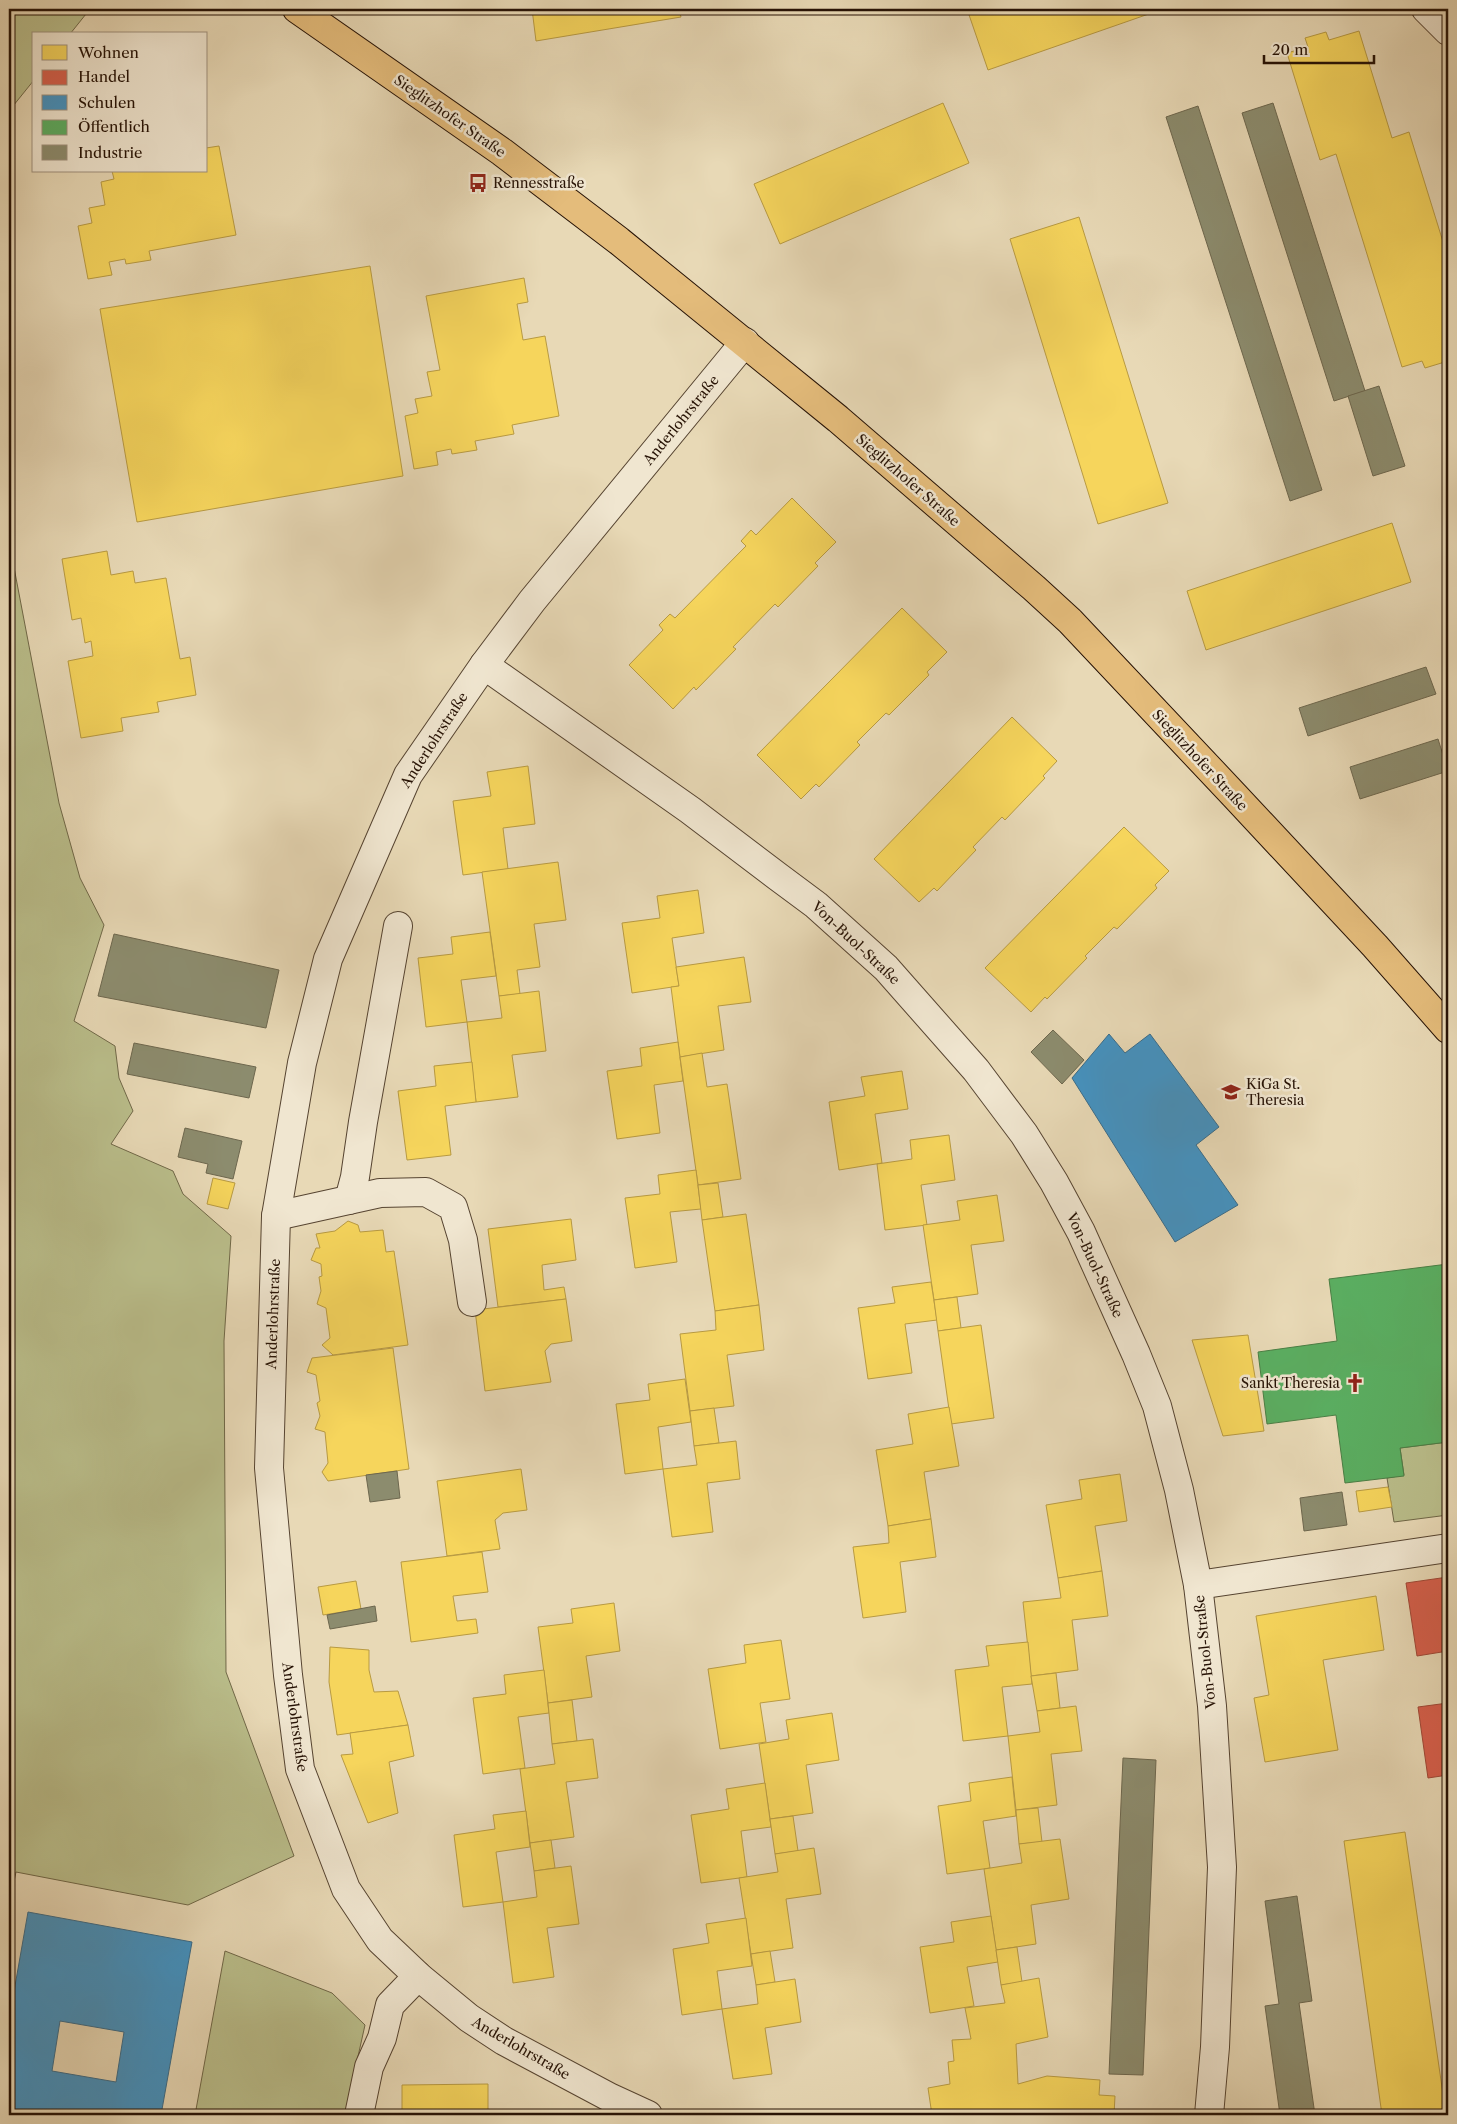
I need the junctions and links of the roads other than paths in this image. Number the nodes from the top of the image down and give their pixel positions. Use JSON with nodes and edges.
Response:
{"nodes":[{"id":1,"x":297,"y":9,"type":"edge"},
{"id":2,"x":1426,"y":9,"type":"edge"},
{"id":3,"x":1448,"y":31,"type":"edge"},
{"id":4,"x":745,"y":342,"type":"junction"},
{"id":5,"x":484,"y":665,"type":"junction"},
{"id":6,"x":398,"y":926,"type":"dead end"},
{"id":7,"x":1448,"y":1030,"type":"edge"},
{"id":8,"x":349,"y":1200,"type":"junction"},
{"id":9,"x":276,"y":1216,"type":"junction"},
{"id":10,"x":472,"y":1302,"type":"dead end"},
{"id":11,"x":1448,"y":1548,"type":"edge"},
{"id":12,"x":1198,"y":1586,"type":"junction"},
{"id":13,"x":418,"y":1976,"type":"junction"},
{"id":14,"x":359,"y":2115,"type":"edge"},
{"id":15,"x":648,"y":2115,"type":"edge"},
{"id":16,"x":1209,"y":2115,"type":"edge"}],
"edges":[{"from":1,"to":4,"type":"main road","name":"Sieglitzhofer Straße"},
{"from":2,"to":3,"type":"street"},
{"from":4,"to":5,"type":"street","name":"Anderlohrstraße"},
{"from":4,"to":7,"type":"main road","name":"Sieglitzhofer Straße"},
{"from":5,"to":9,"type":"street","name":"Anderlohrstraße"},
{"from":5,"to":12,"type":"street","name":"Von-Buol-Straße"},
{"from":6,"to":8,"type":"street"},
{"from":8,"to":9,"type":"street"},
{"from":8,"to":10,"type":"street"},
{"from":9,"to":13,"type":"street","name":"Anderlohrstraße"},
{"from":11,"to":12,"type":"street"},
{"from":12,"to":16,"type":"street","name":"Von-Buol-Straße"},
{"from":13,"to":14,"type":"street"},
{"from":13,"to":15,"type":"street","name":"Anderlohrstraße"}]}
